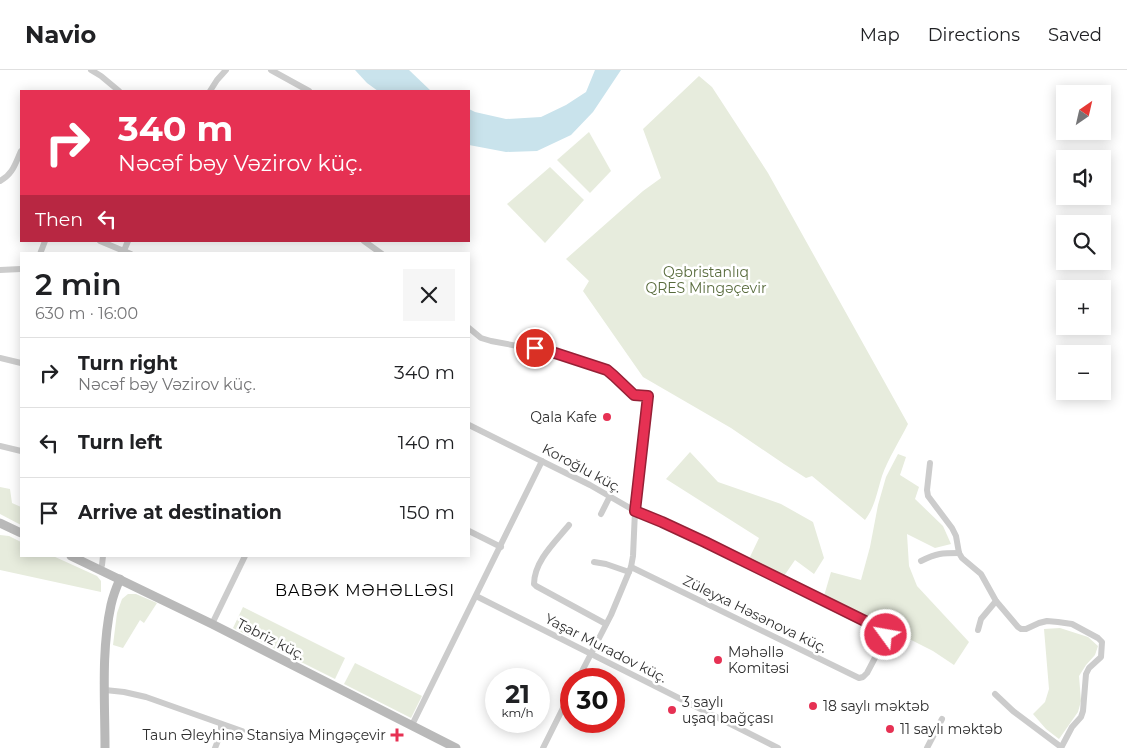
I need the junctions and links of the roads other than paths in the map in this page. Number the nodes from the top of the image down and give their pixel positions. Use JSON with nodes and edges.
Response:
{"nodes":[{"id":1,"x":91,"y":70,"type":"edge"},
{"id":2,"x":226,"y":70,"type":"edge"},
{"id":3,"x":271,"y":70,"type":"edge"},
{"id":4,"x":119,"y":90,"type":"edge"},
{"id":5,"x":211,"y":90,"type":"edge"},
{"id":6,"x":307,"y":90,"type":"edge"},
{"id":7,"x":20,"y":153,"type":"edge"},
{"id":8,"x":0,"y":181,"type":"edge"},
{"id":9,"x":102,"y":242,"type":"edge"},
{"id":10,"x":365,"y":242,"type":"edge"},
{"id":11,"x":123,"y":252,"type":"edge"},
{"id":12,"x":379,"y":252,"type":"edge"},
{"id":13,"x":20,"y":268,"type":"edge"},
{"id":14,"x":0,"y":270,"type":"edge"},
{"id":15,"x":470,"y":329,"type":"edge"},
{"id":16,"x":0,"y":358,"type":"edge"},
{"id":17,"x":20,"y":363,"type":"edge"},
{"id":18,"x":470,"y":425,"type":"edge"},
{"id":19,"x":0,"y":446,"type":"edge"},
{"id":20,"x":20,"y":452,"type":"edge"},
{"id":21,"x":542,"y":461,"type":"junction"},
{"id":22,"x":930,"y":464,"type":"dead end"},
{"id":23,"x":610,"y":496,"type":"junction"},
{"id":24,"x":635,"y":511,"type":"junction"},
{"id":25,"x":601,"y":514,"type":"dead end"},
{"id":26,"x":0,"y":523,"type":"edge"},
{"id":27,"x":569,"y":525,"type":"dead end"},
{"id":28,"x":470,"y":532,"type":"edge"},
{"id":29,"x":20,"y":533,"type":"edge"},
{"id":30,"x":501,"y":547,"type":"junction"},
{"id":31,"x":959,"y":553,"type":"junction"},
{"id":32,"x":73,"y":557,"type":"edge"},
{"id":33,"x":103,"y":557,"type":"edge"},
{"id":34,"x":245,"y":557,"type":"edge"},
{"id":35,"x":921,"y":561,"type":"dead end"},
{"id":36,"x":594,"y":562,"type":"dead end"},
{"id":37,"x":100,"y":570,"type":"junction"},
{"id":38,"x":630,"y":570,"type":"junction"},
{"id":39,"x":120,"y":579,"type":"junction"},
{"id":40,"x":476,"y":596,"type":"junction"},
{"id":41,"x":996,"y":601,"type":"junction"},
{"id":42,"x":212,"y":624,"type":"junction"},
{"id":43,"x":606,"y":624,"type":"junction"},
{"id":44,"x":978,"y":630,"type":"dead end"},
{"id":45,"x":590,"y":654,"type":"junction"},
{"id":46,"x":583,"y":668,"type":"edge"},
{"id":47,"x":867,"y":673,"type":"joint"},
{"id":48,"x":105,"y":690,"type":"junction"},
{"id":49,"x":995,"y":694,"type":"dead end"},
{"id":50,"x":560,"y":714,"type":"edge"},
{"id":51,"x":942,"y":719,"type":"dead end"},
{"id":52,"x":221,"y":725,"type":"junction"},
{"id":53,"x":412,"y":725,"type":"junction"},
{"id":54,"x":242,"y":731,"type":"dead end"},
{"id":55,"x":105,"y":748,"type":"edge"},
{"id":56,"x":215,"y":748,"type":"edge"},
{"id":57,"x":456,"y":748,"type":"edge"},
{"id":58,"x":543,"y":748,"type":"edge"},
{"id":59,"x":778,"y":748,"type":"edge"},
{"id":60,"x":927,"y":748,"type":"edge"},
{"id":61,"x":1061,"y":748,"type":"edge"}],
"edges":[{"from":1,"to":4,"type":"street"},
{"from":2,"to":5,"type":"street"},
{"from":3,"to":6,"type":"street"},
{"from":7,"to":8,"type":"street"},
{"from":9,"to":11,"type":"street"},
{"from":10,"to":12,"type":"street"},
{"from":13,"to":14,"type":"street"},
{"from":15,"to":24,"type":"street"},
{"from":16,"to":17,"type":"street"},
{"from":18,"to":21,"type":"street","name":"Koroğlu küç."},
{"from":19,"to":20,"type":"street"},
{"from":21,"to":23,"type":"street","name":"Koroğlu küç."},
{"from":21,"to":30,"type":"street"},
{"from":22,"to":31,"type":"street"},
{"from":23,"to":24,"type":"street","name":"Koroğlu küç."},
{"from":23,"to":25,"type":"street"},
{"from":24,"to":38,"type":"street"},
{"from":24,"to":47,"type":"street","name":"Koroğlu küç."},
{"from":26,"to":29,"type":"main road"},
{"from":27,"to":43,"type":"street"},
{"from":28,"to":30,"type":"street"},
{"from":30,"to":40,"type":"street"},
{"from":31,"to":35,"type":"street"},
{"from":31,"to":41,"type":"street"},
{"from":32,"to":37,"type":"main road","name":"Təbriz küç."},
{"from":33,"to":37,"type":"street"},
{"from":34,"to":42,"type":"street"},
{"from":36,"to":38,"type":"street"},
{"from":37,"to":39,"type":"main road","name":"Təbriz küç."},
{"from":38,"to":43,"type":"street"},
{"from":38,"to":47,"type":"street","name":"Züleyxa Həsənova küç."},
{"from":39,"to":42,"type":"main road","name":"Təbriz küç."},
{"from":39,"to":48,"type":"main road"},
{"from":40,"to":45,"type":"street","name":"Yaşar Muradov küç."},
{"from":40,"to":53,"type":"street"},
{"from":41,"to":44,"type":"street"},
{"from":41,"to":61,"type":"street"},
{"from":42,"to":53,"type":"main road","name":"Təbriz küç."},
{"from":43,"to":45,"type":"street"},
{"from":45,"to":46,"type":"street"},
{"from":45,"to":59,"type":"street","name":"Yaşar Muradov küç."},
{"from":48,"to":52,"type":"street"},
{"from":48,"to":55,"type":"main road"},
{"from":49,"to":61,"type":"street"},
{"from":50,"to":58,"type":"street"},
{"from":51,"to":60,"type":"street"},
{"from":52,"to":54,"type":"street"},
{"from":52,"to":56,"type":"street"},
{"from":53,"to":57,"type":"main road","name":"Təbriz küç."}]}
